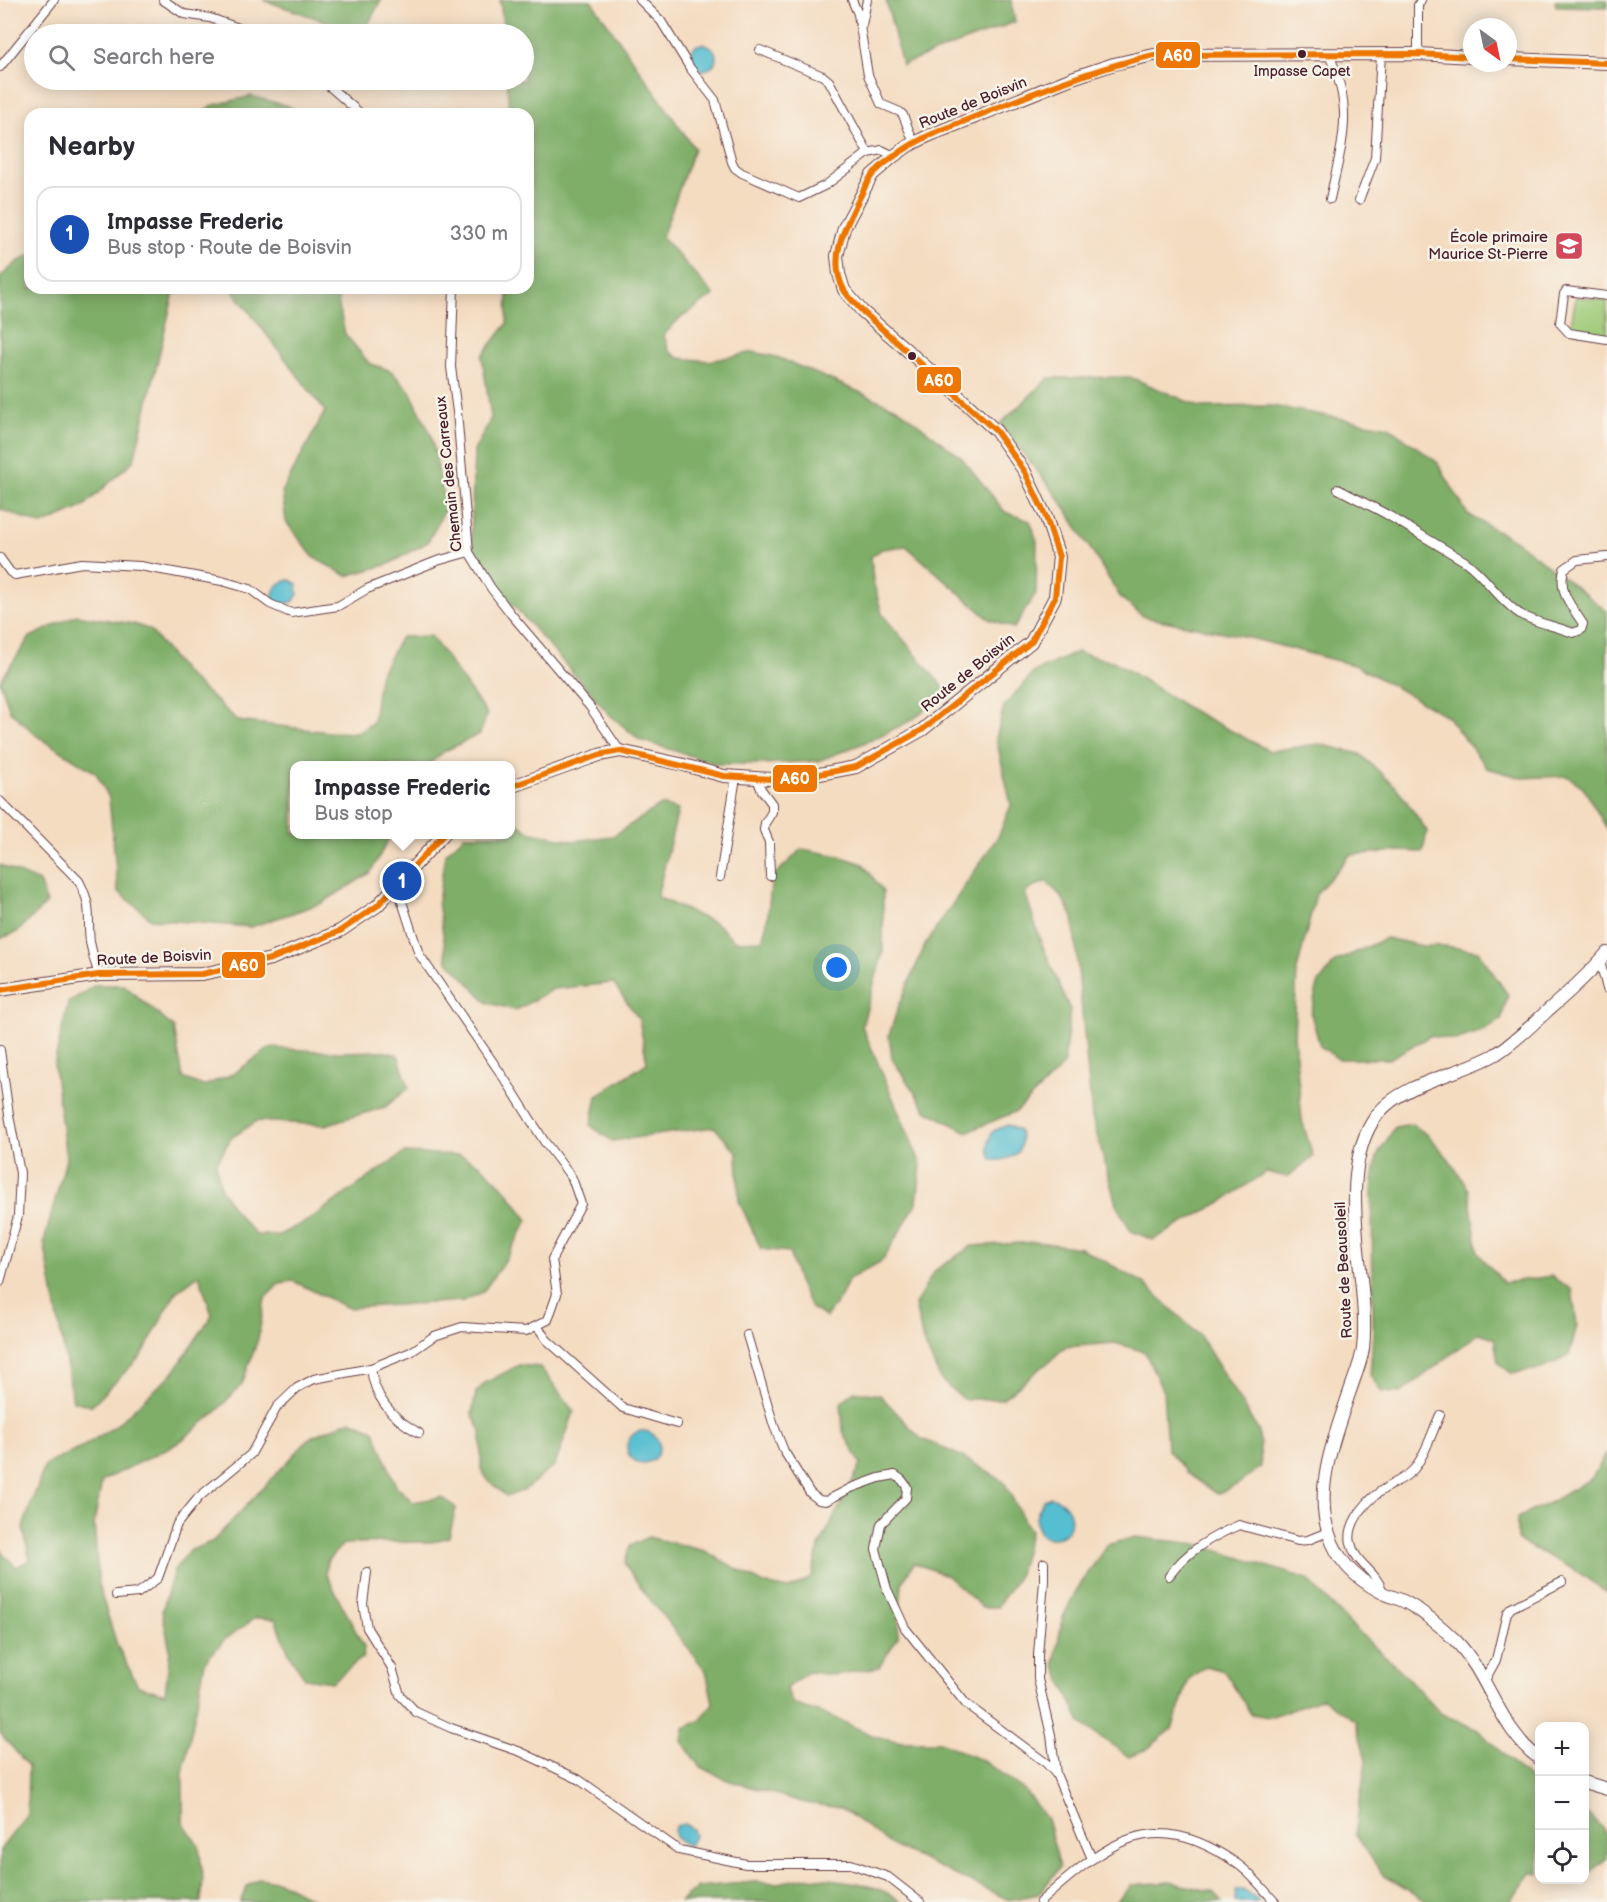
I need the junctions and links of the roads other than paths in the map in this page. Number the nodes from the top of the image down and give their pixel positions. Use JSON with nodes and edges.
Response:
{"nodes":[{"id":1,"x":54,"y":0,"type":"edge"},
{"id":2,"x":163,"y":0,"type":"edge"},
{"id":3,"x":640,"y":0,"type":"edge"},
{"id":4,"x":852,"y":0,"type":"edge"},
{"id":5,"x":867,"y":0,"type":"edge"},
{"id":6,"x":1420,"y":0,"type":"edge"},
{"id":7,"x":35,"y":24,"type":"edge"},
{"id":8,"x":227,"y":24,"type":"edge"},
{"id":9,"x":861,"y":32,"type":"junction"},
{"id":10,"x":24,"y":37,"type":"edge"},
{"id":11,"x":760,"y":50,"type":"dead end"},
{"id":12,"x":1381,"y":54,"type":"junction"},
{"id":13,"x":1418,"y":54,"type":"junction"},
{"id":14,"x":1329,"y":55,"type":"junction"},
{"id":15,"x":1463,"y":56,"type":"edge"},
{"id":16,"x":1517,"y":58,"type":"edge"},
{"id":17,"x":1607,"y":63,"type":"edge"},
{"id":18,"x":0,"y":67,"type":"edge"},
{"id":19,"x":333,"y":90,"type":"edge"},
{"id":20,"x":354,"y":108,"type":"edge"},
{"id":21,"x":914,"y":143,"type":"junction"},
{"id":22,"x":868,"y":153,"type":"junction"},
{"id":23,"x":894,"y":156,"type":"junction"},
{"id":24,"x":1330,"y":199,"type":"dead end"},
{"id":25,"x":1359,"y":200,"type":"dead end"},
{"id":26,"x":454,"y":294,"type":"edge"},
{"id":27,"x":1607,"y":296,"type":"edge"},
{"id":28,"x":1607,"y":339,"type":"edge"},
{"id":29,"x":1338,"y":489,"type":"dead end"},
{"id":30,"x":469,"y":552,"type":"junction"},
{"id":31,"x":1607,"y":557,"type":"edge"},
{"id":32,"x":0,"y":558,"type":"edge"},
{"id":33,"x":620,"y":751,"type":"junction"},
{"id":34,"x":736,"y":777,"type":"junction"},
{"id":35,"x":757,"y":778,"type":"junction"},
{"id":36,"x":515,"y":786,"type":"edge"},
{"id":37,"x":0,"y":801,"type":"edge"},
{"id":38,"x":439,"y":839,"type":"edge"},
{"id":39,"x":770,"y":876,"type":"dead end"},
{"id":40,"x":720,"y":877,"type":"dead end"},
{"id":41,"x":397,"y":886,"type":"junction"},
{"id":42,"x":1604,"y":957,"type":"edge"},
{"id":43,"x":99,"y":975,"type":"junction"},
{"id":44,"x":1607,"y":989,"type":"edge"},
{"id":45,"x":0,"y":990,"type":"edge"},
{"id":46,"x":0,"y":1050,"type":"edge"},
{"id":47,"x":0,"y":1282,"type":"edge"},
{"id":48,"x":537,"y":1326,"type":"junction"},
{"id":49,"x":747,"y":1335,"type":"dead end"},
{"id":50,"x":371,"y":1368,"type":"junction"},
{"id":51,"x":1440,"y":1415,"type":"dead end"},
{"id":52,"x":677,"y":1425,"type":"dead end"},
{"id":53,"x":419,"y":1433,"type":"dead end"},
{"id":54,"x":1328,"y":1532,"type":"junction"},
{"id":55,"x":1044,"y":1563,"type":"dead end"},
{"id":56,"x":367,"y":1572,"type":"dead end"},
{"id":57,"x":1169,"y":1576,"type":"dead end"},
{"id":58,"x":1562,"y":1582,"type":"dead end"},
{"id":59,"x":1383,"y":1592,"type":"junction"},
{"id":60,"x":116,"y":1595,"type":"dead end"},
{"id":61,"x":1484,"y":1682,"type":"junction"},
{"id":62,"x":1535,"y":1755,"type":"edge"},
{"id":63,"x":1056,"y":1774,"type":"junction"},
{"id":64,"x":1589,"y":1784,"type":"edge"},
{"id":65,"x":1607,"y":1790,"type":"edge"},
{"id":66,"x":1092,"y":1859,"type":"junction"},
{"id":67,"x":920,"y":1902,"type":"edge"},
{"id":68,"x":1040,"y":1902,"type":"edge"},
{"id":69,"x":1275,"y":1902,"type":"edge"}],
"edges":[{"from":1,"to":7,"type":"street"},
{"from":2,"to":8,"type":"street"},
{"from":3,"to":22,"type":"street"},
{"from":4,"to":9,"type":"street"},
{"from":5,"to":9,"type":"street"},
{"from":6,"to":13,"type":"street"},
{"from":9,"to":21,"type":"street"},
{"from":10,"to":18,"type":"street"},
{"from":11,"to":22,"type":"street"},
{"from":12,"to":13,"type":"main road","name":"Route de Boisvin"},
{"from":12,"to":14,"type":"main road","name":"Route de Boisvin"},
{"from":12,"to":25,"type":"street"},
{"from":13,"to":15,"type":"main road","name":"Route de Boisvin"},
{"from":14,"to":21,"type":"main road","name":"Route de Boisvin"},
{"from":14,"to":24,"type":"street"},
{"from":16,"to":17,"type":"main road"},
{"from":19,"to":20,"type":"street"},
{"from":21,"to":23,"type":"main road","name":"Route de Boisvin"},
{"from":22,"to":23,"type":"street"},
{"from":23,"to":35,"type":"main road","name":"Route de Boisvin"},
{"from":26,"to":30,"type":"street","name":"Chemain des Carreaux"},
{"from":27,"to":28,"type":"street"},
{"from":29,"to":31,"type":"street"},
{"from":30,"to":32,"type":"street"},
{"from":30,"to":33,"type":"street","name":"Chemain des Carreaux"},
{"from":33,"to":34,"type":"main road","name":"Route de Boisvin"},
{"from":33,"to":36,"type":"main road","name":"Route de Boisvin"},
{"from":34,"to":35,"type":"main road","name":"Route de Boisvin"},
{"from":34,"to":40,"type":"street"},
{"from":35,"to":39,"type":"street"},
{"from":37,"to":43,"type":"street"},
{"from":38,"to":41,"type":"main road","name":"Route de Boisvin"},
{"from":41,"to":43,"type":"main road","name":"Route de Boisvin"},
{"from":41,"to":48,"type":"street"},
{"from":42,"to":44,"type":"street"},
{"from":42,"to":54,"type":"main road","name":"Route de Beausoleil"},
{"from":43,"to":45,"type":"main road","name":"Route de Boisvin"},
{"from":46,"to":47,"type":"street"},
{"from":48,"to":50,"type":"street"},
{"from":48,"to":52,"type":"street"},
{"from":49,"to":63,"type":"street"},
{"from":50,"to":53,"type":"street"},
{"from":50,"to":60,"type":"street"},
{"from":51,"to":59,"type":"street"},
{"from":54,"to":57,"type":"street"},
{"from":54,"to":59,"type":"main road","name":"Route de Beausoleil"},
{"from":55,"to":63,"type":"street"},
{"from":56,"to":67,"type":"street"},
{"from":58,"to":61,"type":"street"},
{"from":59,"to":61,"type":"main road","name":"Route de Beausoleil"},
{"from":61,"to":62,"type":"main road","name":"Route de Beausoleil"},
{"from":63,"to":66,"type":"street"},
{"from":64,"to":65,"type":"main road"},
{"from":66,"to":68,"type":"street"},
{"from":66,"to":69,"type":"street"}]}
